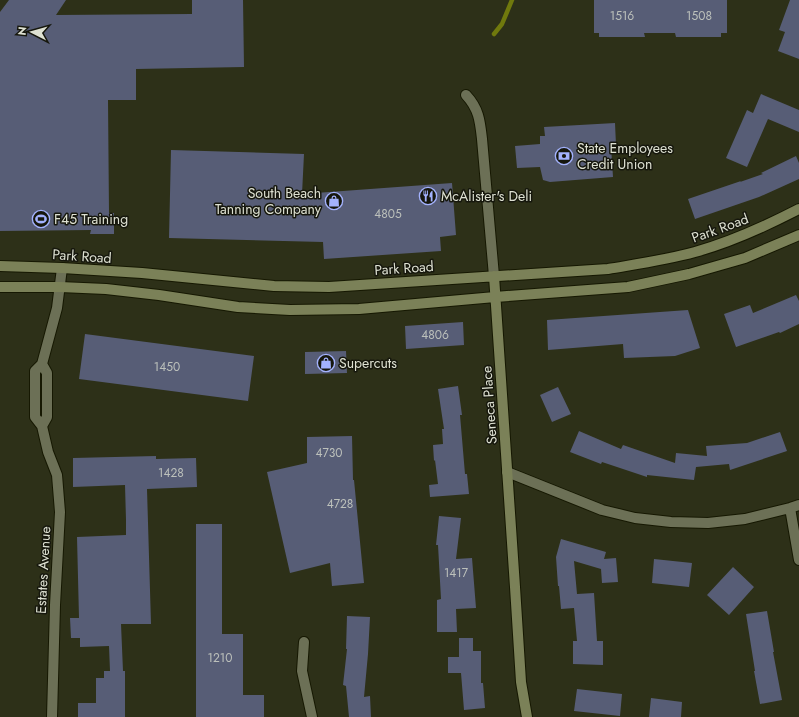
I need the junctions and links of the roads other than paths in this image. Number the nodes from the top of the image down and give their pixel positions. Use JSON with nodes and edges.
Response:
{"nodes":[{"id":1,"x":466,"y":95,"type":"dead end"},
{"id":2,"x":799,"y":208,"type":"edge"},
{"id":3,"x":799,"y":235,"type":"edge"},
{"id":4,"x":0,"y":266,"type":"edge"},
{"id":5,"x":62,"y":268,"type":"junction"},
{"id":6,"x":494,"y":276,"type":"junction"},
{"id":7,"x":0,"y":287,"type":"edge"},
{"id":8,"x":60,"y":287,"type":"junction"},
{"id":9,"x":495,"y":297,"type":"junction"},
{"id":10,"x":42,"y":364,"type":"junction"},
{"id":11,"x":35,"y":392,"type":"junction"},
{"id":12,"x":46,"y":392,"type":"junction"},
{"id":13,"x":42,"y":426,"type":"junction"},
{"id":14,"x":508,"y":472,"type":"junction"},
{"id":15,"x":795,"y":506,"type":"edge"},
{"id":16,"x":799,"y":560,"type":"edge"},
{"id":17,"x":304,"y":642,"type":"dead end"},
{"id":18,"x":52,"y":717,"type":"edge"},
{"id":19,"x":312,"y":717,"type":"edge"},
{"id":20,"x":526,"y":717,"type":"edge"}],
"edges":[{"from":1,"to":6,"type":"street","name":"Seneca Place"},
{"from":2,"to":6,"type":"main road","name":"Park Road"},
{"from":3,"to":9,"type":"main road"},
{"from":4,"to":5,"type":"main road","name":"Park Road"},
{"from":5,"to":6,"type":"main road","name":"Park Road"},
{"from":5,"to":8,"type":"street","name":"Estates Avenue"},
{"from":6,"to":9,"type":"main road","name":"Seneca Place"},
{"from":7,"to":8,"type":"main road"},
{"from":8,"to":9,"type":"main road"},
{"from":8,"to":10,"type":"street","name":"Estates Avenue"},
{"from":9,"to":14,"type":"main road","name":"Seneca Place"},
{"from":10,"to":11,"type":"street","name":"Estates Avenue"},
{"from":10,"to":12,"type":"street","name":"Estates Avenue"},
{"from":11,"to":12,"type":"street"},
{"from":11,"to":13,"type":"street","name":"Estates Avenue"},
{"from":12,"to":13,"type":"street","name":"Estates Avenue"},
{"from":13,"to":18,"type":"street","name":"Estates Avenue"},
{"from":14,"to":15,"type":"street"},
{"from":14,"to":20,"type":"main road","name":"Seneca Place"},
{"from":15,"to":16,"type":"street"},
{"from":17,"to":19,"type":"street"}]}
